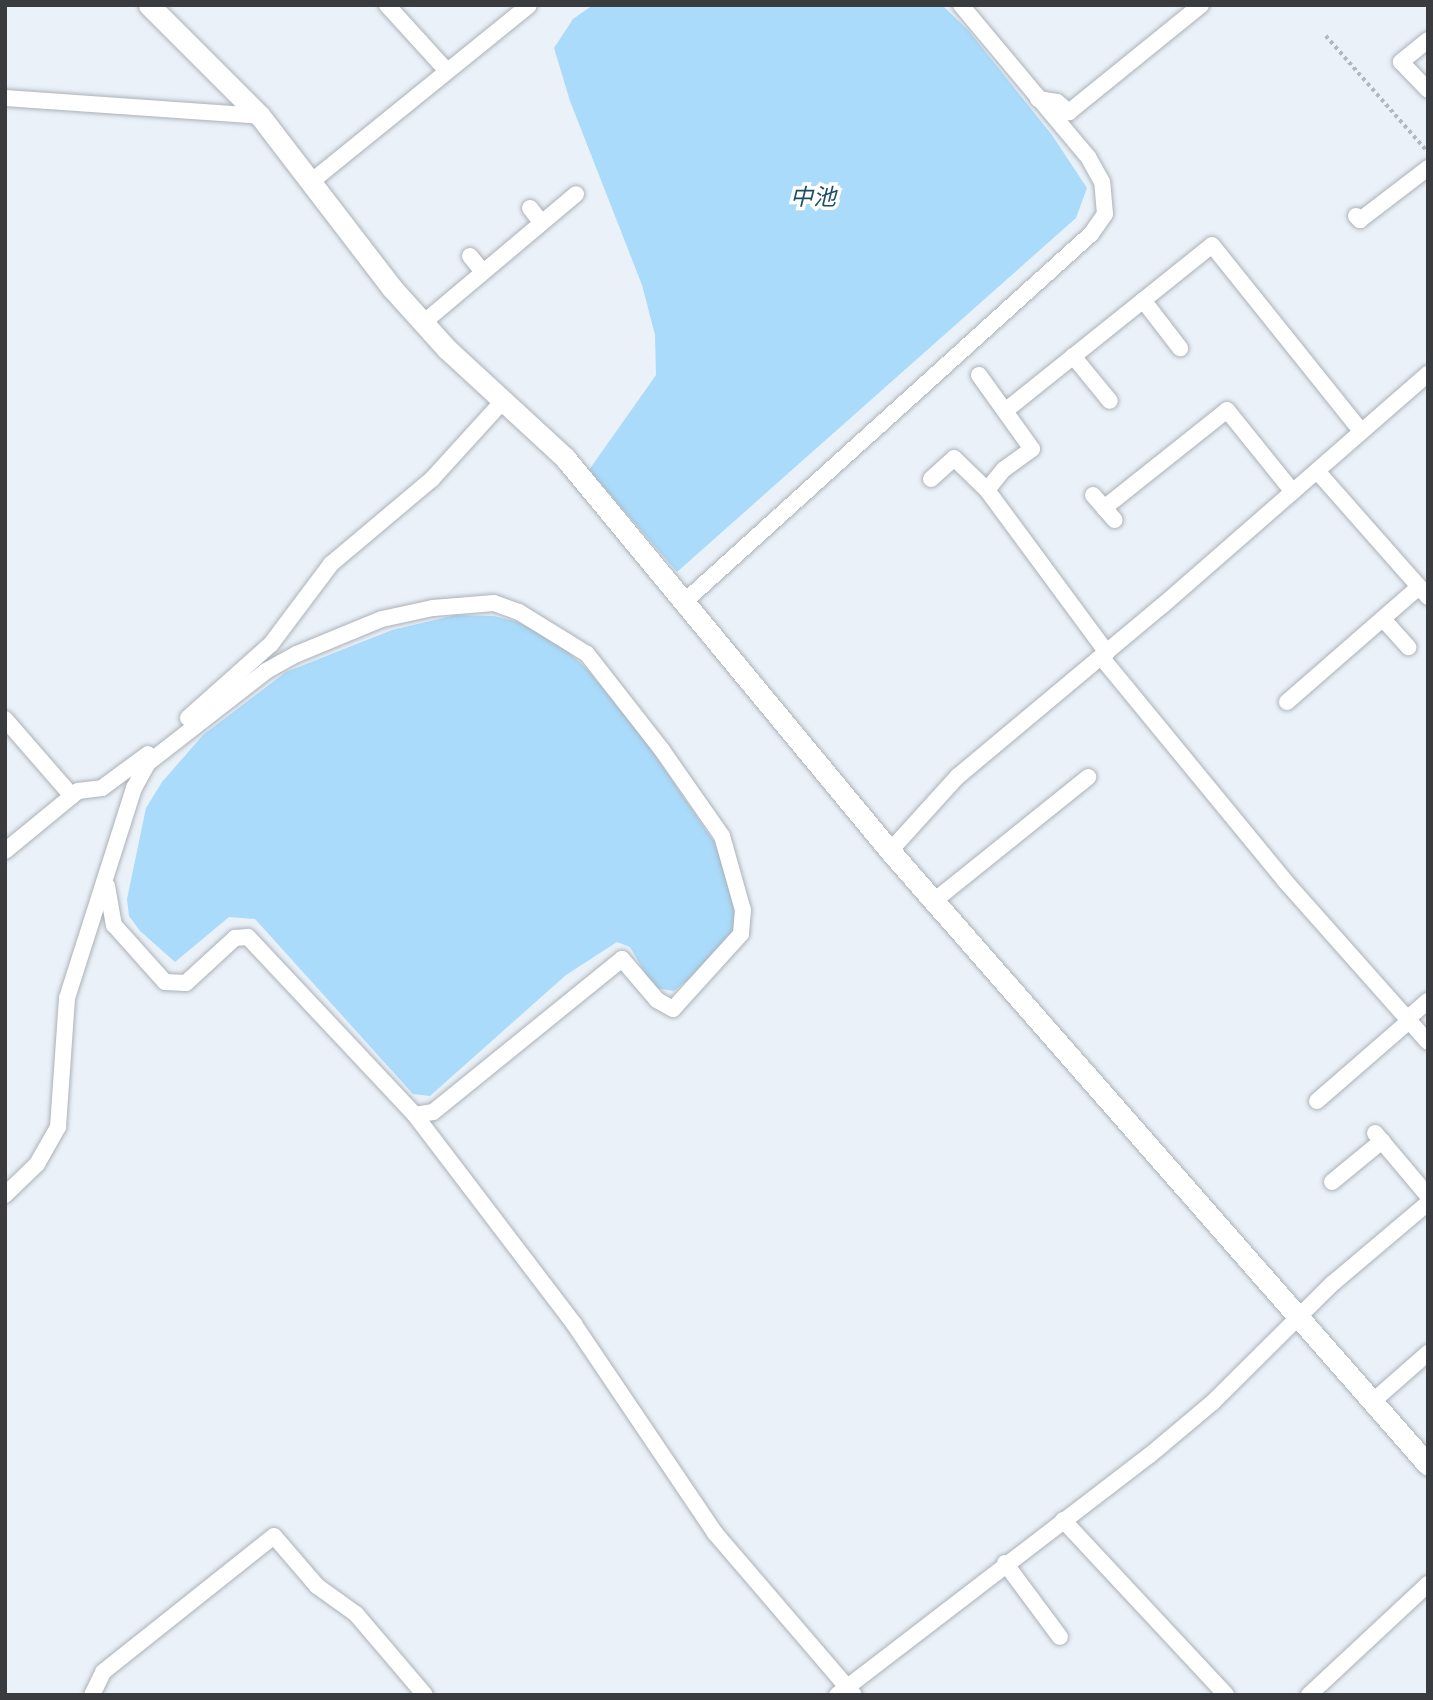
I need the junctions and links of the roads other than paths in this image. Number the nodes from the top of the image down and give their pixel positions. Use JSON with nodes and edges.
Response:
{"nodes":[{"id":1,"x":149,"y":5,"type":"edge"},
{"id":2,"x":387,"y":5,"type":"edge"},
{"id":3,"x":529,"y":5,"type":"edge"},
{"id":4,"x":961,"y":5,"type":"edge"},
{"id":5,"x":1201,"y":5,"type":"edge"},
{"id":6,"x":1428,"y":40,"type":"edge"},
{"id":7,"x":447,"y":71,"type":"junction"},
{"id":8,"x":1428,"y":90,"type":"edge"},
{"id":9,"x":5,"y":98,"type":"edge"},
{"id":10,"x":1038,"y":99,"type":"junction"},
{"id":11,"x":1069,"y":112,"type":"junction"},
{"id":12,"x":260,"y":116,"type":"junction"},
{"id":13,"x":1088,"y":157,"type":"junction"},
{"id":14,"x":1428,"y":168,"type":"edge"},
{"id":15,"x":313,"y":181,"type":"junction"},
{"id":16,"x":576,"y":194,"type":"dead end"},
{"id":17,"x":530,"y":208,"type":"dead end"},
{"id":18,"x":1356,"y":216,"type":"dead end"},
{"id":19,"x":541,"y":222,"type":"junction"},
{"id":20,"x":470,"y":256,"type":"dead end"},
{"id":21,"x":482,"y":271,"type":"junction"},
{"id":22,"x":1143,"y":300,"type":"junction"},
{"id":23,"x":424,"y":323,"type":"junction"},
{"id":24,"x":1180,"y":348,"type":"dead end"},
{"id":25,"x":1073,"y":356,"type":"junction"},
{"id":26,"x":1428,"y":374,"type":"edge"},
{"id":27,"x":979,"y":375,"type":"dead end"},
{"id":28,"x":503,"y":401,"type":"junction"},
{"id":29,"x":1110,"y":401,"type":"dead end"},
{"id":30,"x":1004,"y":411,"type":"junction"},
{"id":31,"x":1361,"y":431,"type":"junction"},
{"id":32,"x":1317,"y":471,"type":"junction"},
{"id":33,"x":931,"y":479,"type":"dead end"},
{"id":34,"x":987,"y":490,"type":"junction"},
{"id":35,"x":1293,"y":492,"type":"junction"},
{"id":36,"x":1115,"y":520,"type":"dead end"},
{"id":37,"x":1423,"y":592,"type":"edge"},
{"id":38,"x":683,"y":603,"type":"junction"},
{"id":39,"x":1383,"y":619,"type":"junction"},
{"id":40,"x":1408,"y":647,"type":"dead end"},
{"id":41,"x":1105,"y":655,"type":"junction"},
{"id":42,"x":1287,"y":702,"type":"dead end"},
{"id":43,"x":5,"y":719,"type":"edge"},
{"id":44,"x":1088,"y":776,"type":"dead end"},
{"id":45,"x":72,"y":796,"type":"junction"},
{"id":46,"x":5,"y":851,"type":"edge"},
{"id":47,"x":890,"y":851,"type":"junction"},
{"id":48,"x":107,"y":884,"type":"junction"},
{"id":49,"x":934,"y":901,"type":"junction"},
{"id":50,"x":1428,"y":1002,"type":"edge"},
{"id":51,"x":1408,"y":1020,"type":"junction"},
{"id":52,"x":1428,"y":1042,"type":"edge"},
{"id":53,"x":1317,"y":1101,"type":"dead end"},
{"id":54,"x":415,"y":1115,"type":"junction"},
{"id":55,"x":1332,"y":1182,"type":"dead end"},
{"id":56,"x":5,"y":1195,"type":"edge"},
{"id":57,"x":1428,"y":1196,"type":"edge"},
{"id":58,"x":1428,"y":1203,"type":"edge"},
{"id":59,"x":1299,"y":1316,"type":"junction"},
{"id":60,"x":1428,"y":1353,"type":"edge"},
{"id":61,"x":1371,"y":1403,"type":"junction"},
{"id":62,"x":1428,"y":1465,"type":"edge"},
{"id":63,"x":1063,"y":1520,"type":"junction"},
{"id":64,"x":1005,"y":1563,"type":"junction"},
{"id":65,"x":1428,"y":1584,"type":"edge"},
{"id":66,"x":1060,"y":1637,"type":"dead end"},
{"id":67,"x":846,"y":1692,"type":"edge"},
{"id":68,"x":92,"y":1695,"type":"edge"},
{"id":69,"x":425,"y":1695,"type":"edge"},
{"id":70,"x":1226,"y":1695,"type":"edge"},
{"id":71,"x":1309,"y":1695,"type":"edge"}],
"edges":[{"from":1,"to":12,"type":"street"},
{"from":2,"to":7,"type":"street"},
{"from":3,"to":7,"type":"street"},
{"from":4,"to":10,"type":"street"},
{"from":5,"to":11,"type":"street"},
{"from":6,"to":8,"type":"street"},
{"from":7,"to":15,"type":"street"},
{"from":9,"to":12,"type":"street"},
{"from":10,"to":11,"type":"street"},
{"from":10,"to":13,"type":"street"},
{"from":11,"to":13,"type":"street"},
{"from":12,"to":15,"type":"street"},
{"from":13,"to":38,"type":"street"},
{"from":14,"to":18,"type":"street"},
{"from":15,"to":23,"type":"street"},
{"from":16,"to":19,"type":"street"},
{"from":17,"to":19,"type":"street"},
{"from":19,"to":21,"type":"street"},
{"from":20,"to":21,"type":"street"},
{"from":21,"to":23,"type":"street"},
{"from":22,"to":24,"type":"street"},
{"from":22,"to":25,"type":"street"},
{"from":22,"to":31,"type":"street"},
{"from":23,"to":28,"type":"street"},
{"from":25,"to":29,"type":"street"},
{"from":25,"to":30,"type":"street"},
{"from":26,"to":31,"type":"street"},
{"from":27,"to":30,"type":"street"},
{"from":28,"to":38,"type":"street"},
{"from":28,"to":45,"type":"street"},
{"from":30,"to":34,"type":"street"},
{"from":31,"to":32,"type":"street"},
{"from":32,"to":35,"type":"street"},
{"from":32,"to":37,"type":"street"},
{"from":33,"to":34,"type":"street"},
{"from":34,"to":41,"type":"street"},
{"from":35,"to":36,"type":"street"},
{"from":35,"to":41,"type":"street"},
{"from":37,"to":39,"type":"street"},
{"from":38,"to":47,"type":"street"},
{"from":39,"to":40,"type":"street"},
{"from":39,"to":42,"type":"street"},
{"from":41,"to":47,"type":"street"},
{"from":41,"to":51,"type":"street"},
{"from":43,"to":45,"type":"street"},
{"from":44,"to":49,"type":"street"},
{"from":45,"to":46,"type":"street"},
{"from":47,"to":49,"type":"street"},
{"from":48,"to":54,"type":"street"},
{"from":48,"to":54,"type":"street"},
{"from":48,"to":56,"type":"street"},
{"from":49,"to":59,"type":"street"},
{"from":50,"to":51,"type":"street"},
{"from":51,"to":52,"type":"street"},
{"from":51,"to":53,"type":"street"},
{"from":54,"to":67,"type":"street"},
{"from":55,"to":57,"type":"street"},
{"from":58,"to":59,"type":"street"},
{"from":59,"to":61,"type":"street"},
{"from":59,"to":63,"type":"street"},
{"from":60,"to":61,"type":"street"},
{"from":61,"to":62,"type":"street"},
{"from":63,"to":64,"type":"street"},
{"from":63,"to":70,"type":"street"},
{"from":64,"to":66,"type":"street"},
{"from":64,"to":67,"type":"street"},
{"from":65,"to":71,"type":"street"},
{"from":68,"to":69,"type":"street"}]}
